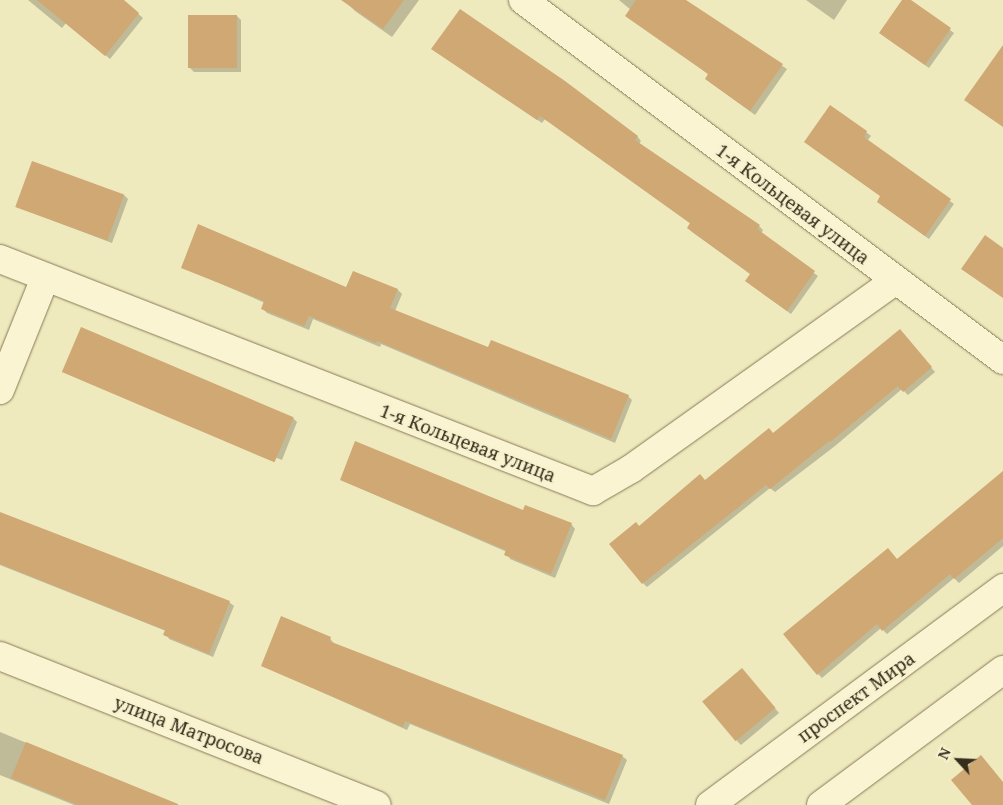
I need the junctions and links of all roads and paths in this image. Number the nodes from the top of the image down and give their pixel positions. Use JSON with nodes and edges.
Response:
{"nodes":[{"id":1,"x":523,"y":0,"type":"edge"},
{"id":2,"x":0,"y":259,"type":"edge"},
{"id":3,"x":45,"y":278,"type":"junction"},
{"id":4,"x":895,"y":281,"type":"junction"},
{"id":5,"x":1003,"y":360,"type":"edge"},
{"id":6,"x":0,"y":390,"type":"edge"},
{"id":7,"x":1003,"y":588,"type":"edge"},
{"id":8,"x":0,"y":656,"type":"edge"},
{"id":9,"x":1003,"y":670,"type":"edge"},
{"id":10,"x":377,"y":805,"type":"edge"},
{"id":11,"x":710,"y":805,"type":"edge"},
{"id":12,"x":820,"y":805,"type":"edge"}],
"edges":[{"from":1,"to":4,"type":"street","name":"1-я Кольцевая улица"},
{"from":2,"to":3,"type":"street","name":"1-я Кольцевая улица"},
{"from":3,"to":4,"type":"street","name":"1-я Кольцевая улица"},
{"from":3,"to":6,"type":"street"},
{"from":4,"to":5,"type":"street","name":"1-я Кольцевая улица"},
{"from":7,"to":11,"type":"street","name":"проспект Мира"},
{"from":8,"to":10,"type":"street","name":"улица Матросова"},
{"from":9,"to":12,"type":"street"}]}
